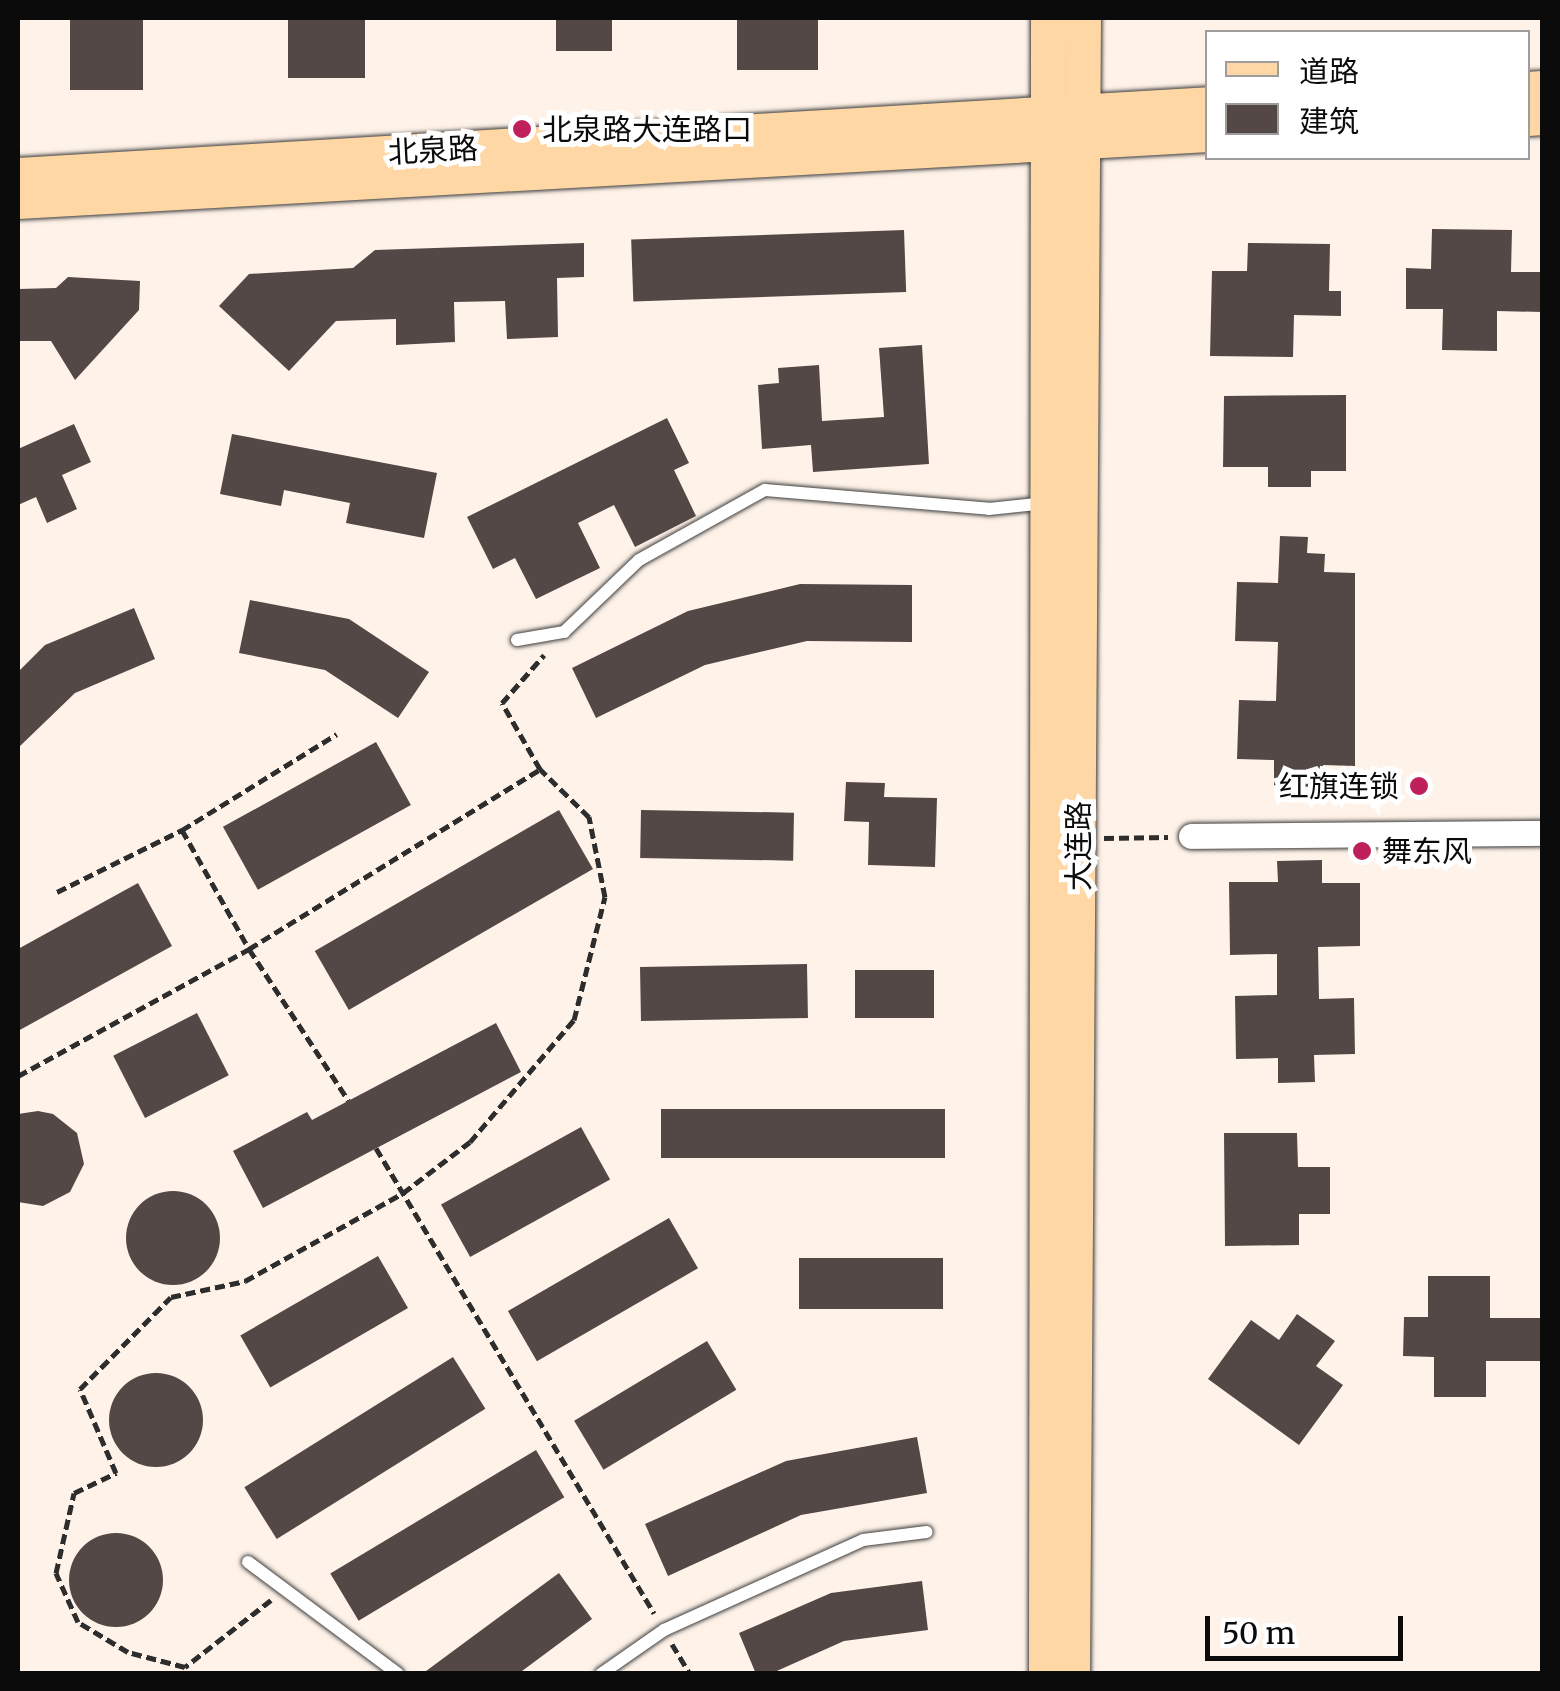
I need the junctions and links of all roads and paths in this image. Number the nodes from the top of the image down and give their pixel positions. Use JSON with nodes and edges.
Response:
{"nodes":[{"id":1,"x":1048,"y":18,"type":"edge"},
{"id":2,"x":1084,"y":18,"type":"edge"},
{"id":3,"x":1205,"y":105,"type":"edge"},
{"id":4,"x":1084,"y":126,"type":"junction"},
{"id":5,"x":1048,"y":128,"type":"junction"},
{"id":6,"x":1205,"y":134,"type":"edge"},
{"id":7,"x":18,"y":175,"type":"edge"},
{"id":8,"x":18,"y":201,"type":"edge"},
{"id":9,"x":1064,"y":501,"type":"junction"},
{"id":10,"x":564,"y":632,"type":"junction"},
{"id":11,"x":517,"y":640,"type":"dead end"},
{"id":12,"x":337,"y":734,"type":"dead end"},
{"id":13,"x":540,"y":770,"type":"junction"},
{"id":14,"x":182,"y":830,"type":"junction"},
{"id":15,"x":1542,"y":833,"type":"edge"},
{"id":16,"x":1191,"y":836,"type":"joint"},
{"id":17,"x":1078,"y":838,"type":"junction"},
{"id":18,"x":57,"y":892,"type":"dead end"},
{"id":19,"x":248,"y":949,"type":"junction"},
{"id":20,"x":18,"y":1076,"type":"edge"},
{"id":21,"x":348,"y":1100,"type":"dead end"},
{"id":22,"x":376,"y":1148,"type":"dead end"},
{"id":23,"x":403,"y":1192,"type":"junction"},
{"id":24,"x":926,"y":1532,"type":"dead end"},
{"id":25,"x":248,"y":1562,"type":"dead end"},
{"id":26,"x":286,"y":1590,"type":"junction"},
{"id":27,"x":664,"y":1630,"type":"junction"},
{"id":28,"x":398,"y":1674,"type":"edge"},
{"id":29,"x":601,"y":1674,"type":"edge"},
{"id":30,"x":690,"y":1674,"type":"edge"},
{"id":31,"x":1046,"y":1674,"type":"edge"},
{"id":32,"x":1072,"y":1674,"type":"edge"}],
"edges":[{"from":1,"to":5,"type":"street","name":"大连路"},
{"from":2,"to":4,"type":"street","name":"大连路"},
{"from":3,"to":4,"type":"street","name":"北泉路"},
{"from":4,"to":5,"type":"street","name":"北泉路"},
{"from":4,"to":6,"type":"street","name":"北泉路"},
{"from":4,"to":9,"type":"street","name":"大连路"},
{"from":5,"to":7,"type":"street","name":"北泉路"},
{"from":5,"to":8,"type":"street","name":"北泉路"},
{"from":5,"to":9,"type":"street","name":"大连路"},
{"from":9,"to":10,"type":"lane"},
{"from":9,"to":17,"type":"street","name":"大连路"},
{"from":9,"to":31,"type":"street","name":"大连路"},
{"from":10,"to":11,"type":"lane"},
{"from":10,"to":13,"type":"path"},
{"from":12,"to":14,"type":"path"},
{"from":13,"to":19,"type":"path"},
{"from":13,"to":23,"type":"path"},
{"from":14,"to":18,"type":"path"},
{"from":14,"to":19,"type":"path"},
{"from":15,"to":16,"type":"street"},
{"from":16,"to":17,"type":"path"},
{"from":17,"to":32,"type":"street","name":"大连路"},
{"from":19,"to":20,"type":"path"},
{"from":19,"to":21,"type":"path"},
{"from":22,"to":23,"type":"path"},
{"from":23,"to":26,"type":"path"},
{"from":23,"to":27,"type":"path"},
{"from":24,"to":27,"type":"lane"},
{"from":25,"to":26,"type":"lane"},
{"from":26,"to":28,"type":"lane"},
{"from":27,"to":29,"type":"lane"},
{"from":27,"to":30,"type":"path"}]}
